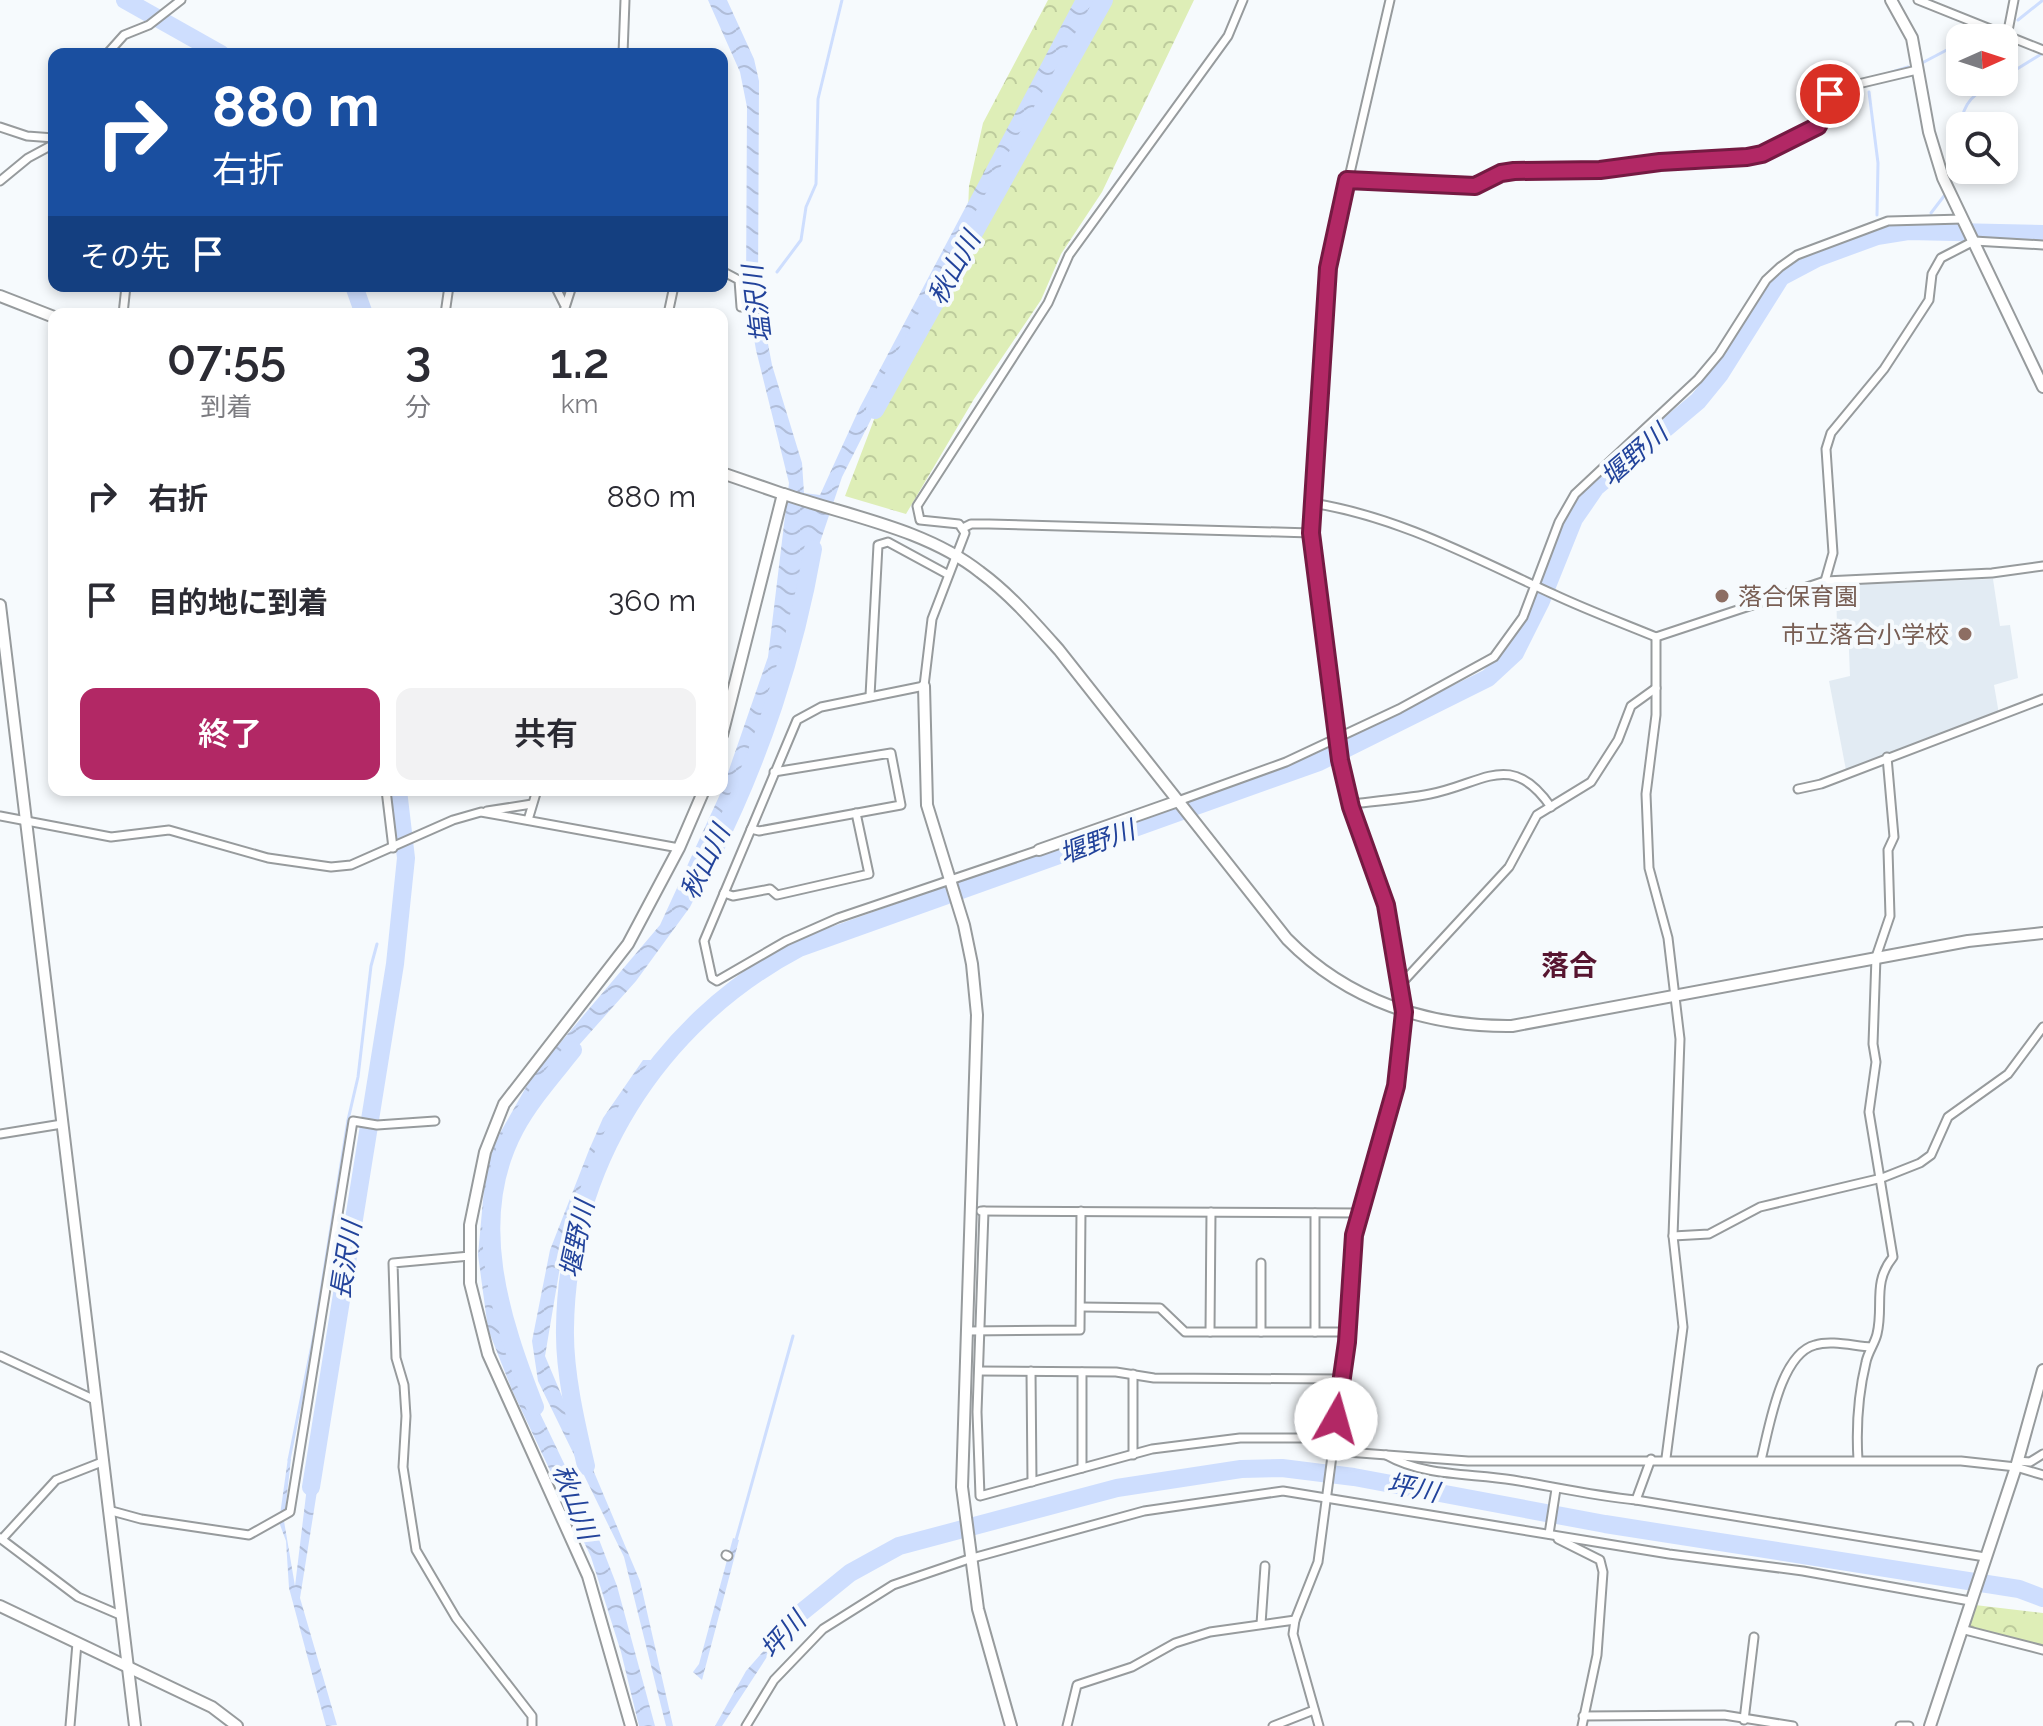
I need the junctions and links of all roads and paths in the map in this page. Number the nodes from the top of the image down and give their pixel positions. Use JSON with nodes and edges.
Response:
{"nodes":[{"id":1,"x":181,"y":0,"type":"edge"},
{"id":2,"x":625,"y":0,"type":"edge"},
{"id":3,"x":1243,"y":0,"type":"edge"},
{"id":4,"x":1390,"y":0,"type":"edge"},
{"id":5,"x":1891,"y":0,"type":"edge"},
{"id":6,"x":1918,"y":0,"type":"edge"},
{"id":7,"x":2014,"y":0,"type":"edge"},
{"id":8,"x":1977,"y":24,"type":"edge"},
{"id":9,"x":2009,"y":24,"type":"edge"},
{"id":10,"x":2018,"y":40,"type":"edge"},
{"id":11,"x":112,"y":48,"type":"edge"},
{"id":12,"x":623,"y":48,"type":"edge"},
{"id":13,"x":2041,"y":49,"type":"edge"},
{"id":14,"x":1917,"y":70,"type":"junction"},
{"id":15,"x":0,"y":127,"type":"edge"},
{"id":16,"x":48,"y":138,"type":"edge"},
{"id":17,"x":48,"y":147,"type":"edge"},
{"id":18,"x":1347,"y":180,"type":"junction"},
{"id":19,"x":0,"y":181,"type":"edge"},
{"id":20,"x":1963,"y":220,"type":"junction"},
{"id":21,"x":1973,"y":240,"type":"junction"},
{"id":22,"x":2043,"y":245,"type":"edge"},
{"id":23,"x":728,"y":274,"type":"edge"},
{"id":24,"x":558,"y":292,"type":"edge"},
{"id":25,"x":569,"y":292,"type":"edge"},
{"id":26,"x":0,"y":296,"type":"edge"},
{"id":27,"x":564,"y":304,"type":"junction"},
{"id":28,"x":741,"y":307,"type":"dead end"},
{"id":29,"x":564,"y":308,"type":"edge"},
{"id":30,"x":48,"y":315,"type":"edge"},
{"id":31,"x":2043,"y":387,"type":"edge"},
{"id":32,"x":728,"y":475,"type":"edge"},
{"id":33,"x":784,"y":494,"type":"junction"},
{"id":34,"x":1312,"y":503,"type":"junction"},
{"id":35,"x":963,"y":528,"type":"junction"},
{"id":36,"x":1311,"y":533,"type":"junction"},
{"id":37,"x":954,"y":556,"type":"junction"},
{"id":38,"x":2043,"y":566,"type":"edge"},
{"id":39,"x":947,"y":574,"type":"junction"},
{"id":40,"x":1825,"y":581,"type":"junction"},
{"id":41,"x":1536,"y":586,"type":"junction"},
{"id":42,"x":0,"y":605,"type":"edge"},
{"id":43,"x":1656,"y":637,"type":"junction"},
{"id":44,"x":924,"y":686,"type":"junction"},
{"id":45,"x":1656,"y":688,"type":"junction"},
{"id":46,"x":870,"y":696,"type":"junction"},
{"id":47,"x":2043,"y":699,"type":"edge"},
{"id":48,"x":728,"y":712,"type":"edge"},
{"id":49,"x":1338,"y":740,"type":"junction"},
{"id":50,"x":1887,"y":757,"type":"junction"},
{"id":51,"x":774,"y":772,"type":"junction"},
{"id":52,"x":1798,"y":789,"type":"dead end"},
{"id":53,"x":387,"y":796,"type":"edge"},
{"id":54,"x":535,"y":796,"type":"edge"},
{"id":55,"x":701,"y":796,"type":"edge"},
{"id":56,"x":1179,"y":802,"type":"junction"},
{"id":57,"x":532,"y":804,"type":"junction"},
{"id":58,"x":1350,"y":804,"type":"junction"},
{"id":59,"x":1551,"y":807,"type":"junction"},
{"id":60,"x":481,"y":812,"type":"junction"},
{"id":61,"x":856,"y":813,"type":"junction"},
{"id":62,"x":0,"y":816,"type":"edge"},
{"id":63,"x":528,"y":820,"type":"junction"},
{"id":64,"x":27,"y":824,"type":"junction"},
{"id":65,"x":751,"y":829,"type":"junction"},
{"id":66,"x":393,"y":848,"type":"junction"},
{"id":67,"x":679,"y":848,"type":"junction"},
{"id":68,"x":1039,"y":850,"type":"joint"},
{"id":69,"x":950,"y":882,"type":"junction"},
{"id":70,"x":724,"y":893,"type":"junction"},
{"id":71,"x":2043,"y":933,"type":"edge"},
{"id":72,"x":1876,"y":957,"type":"junction"},
{"id":73,"x":1401,"y":984,"type":"junction"},
{"id":74,"x":1673,"y":997,"type":"junction"},
{"id":75,"x":1404,"y":1012,"type":"junction"},
{"id":76,"x":2043,"y":1027,"type":"edge"},
{"id":77,"x":435,"y":1121,"type":"dead end"},
{"id":78,"x":62,"y":1124,"type":"junction"},
{"id":79,"x":0,"y":1134,"type":"edge"},
{"id":80,"x":1882,"y":1178,"type":"junction"},
{"id":81,"x":971,"y":1210,"type":"junction"},
{"id":82,"x":984,"y":1211,"type":"junction"},
{"id":83,"x":1081,"y":1211,"type":"junction"},
{"id":84,"x":1211,"y":1212,"type":"junction"},
{"id":85,"x":1315,"y":1213,"type":"junction"},
{"id":86,"x":1359,"y":1213,"type":"junction"},
{"id":87,"x":1673,"y":1236,"type":"junction"},
{"id":88,"x":470,"y":1256,"type":"junction"},
{"id":89,"x":1261,"y":1263,"type":"dead end"},
{"id":90,"x":1081,"y":1307,"type":"junction"},
{"id":91,"x":967,"y":1331,"type":"junction"},
{"id":92,"x":981,"y":1331,"type":"junction"},
{"id":93,"x":1210,"y":1332,"type":"junction"},
{"id":94,"x":1261,"y":1332,"type":"junction"},
{"id":95,"x":1315,"y":1332,"type":"junction"},
{"id":96,"x":1348,"y":1332,"type":"junction"},
{"id":97,"x":1871,"y":1347,"type":"junction"},
{"id":98,"x":0,"y":1356,"type":"edge"},
{"id":99,"x":2043,"y":1370,"type":"edge"},
{"id":100,"x":979,"y":1371,"type":"junction"},
{"id":101,"x":1031,"y":1371,"type":"junction"},
{"id":102,"x":1082,"y":1372,"type":"junction"},
{"id":103,"x":1133,"y":1374,"type":"junction"},
{"id":104,"x":1341,"y":1379,"type":"junction"},
{"id":105,"x":95,"y":1400,"type":"junction"},
{"id":106,"x":1333,"y":1451,"type":"junction"},
{"id":107,"x":1384,"y":1454,"type":"junction"},
{"id":108,"x":2043,"y":1454,"type":"edge"},
{"id":109,"x":1133,"y":1455,"type":"junction"},
{"id":110,"x":1666,"y":1458,"type":"junction"},
{"id":111,"x":1651,"y":1459,"type":"junction"},
{"id":112,"x":1761,"y":1460,"type":"junction"},
{"id":113,"x":1858,"y":1460,"type":"junction"},
{"id":114,"x":102,"y":1462,"type":"junction"},
{"id":115,"x":2016,"y":1464,"type":"junction"},
{"id":116,"x":1082,"y":1468,"type":"junction"},
{"id":117,"x":2043,"y":1475,"type":"edge"},
{"id":118,"x":1032,"y":1482,"type":"junction"},
{"id":119,"x":1328,"y":1492,"type":"junction"},
{"id":120,"x":1555,"y":1492,"type":"junction"},
{"id":121,"x":1636,"y":1500,"type":"junction"},
{"id":122,"x":108,"y":1510,"type":"junction"},
{"id":123,"x":1549,"y":1531,"type":"junction"},
{"id":124,"x":1,"y":1539,"type":"edge"},
{"id":125,"x":969,"y":1559,"type":"junction"},
{"id":126,"x":1984,"y":1559,"type":"junction"},
{"id":127,"x":1265,"y":1566,"type":"dead end"},
{"id":128,"x":1971,"y":1598,"type":"junction"},
{"id":129,"x":0,"y":1606,"type":"edge"},
{"id":130,"x":120,"y":1615,"type":"junction"},
{"id":131,"x":1295,"y":1620,"type":"junction"},
{"id":132,"x":1261,"y":1624,"type":"junction"},
{"id":133,"x":1961,"y":1629,"type":"junction"},
{"id":134,"x":1754,"y":1637,"type":"dead end"},
{"id":135,"x":77,"y":1643,"type":"junction"},
{"id":136,"x":2043,"y":1650,"type":"edge"},
{"id":137,"x":126,"y":1667,"type":"junction"},
{"id":138,"x":1314,"y":1710,"type":"junction"},
{"id":139,"x":1583,"y":1716,"type":"junction"},
{"id":140,"x":1744,"y":1720,"type":"junction"},
{"id":141,"x":70,"y":1726,"type":"edge"},
{"id":142,"x":135,"y":1726,"type":"edge"},
{"id":143,"x":237,"y":1726,"type":"edge"},
{"id":144,"x":532,"y":1726,"type":"edge"},
{"id":145,"x":631,"y":1726,"type":"edge"},
{"id":146,"x":746,"y":1726,"type":"edge"},
{"id":147,"x":1011,"y":1726,"type":"edge"},
{"id":148,"x":1067,"y":1726,"type":"edge"},
{"id":149,"x":1273,"y":1726,"type":"edge"},
{"id":150,"x":1319,"y":1726,"type":"edge"},
{"id":151,"x":1582,"y":1726,"type":"edge"},
{"id":152,"x":1793,"y":1726,"type":"edge"},
{"id":153,"x":1900,"y":1726,"type":"edge"},
{"id":154,"x":1909,"y":1726,"type":"edge"},
{"id":155,"x":1930,"y":1726,"type":"edge"}],
"edges":[{"from":1,"to":11,"type":"street"},
{"from":2,"to":12,"type":"street"},
{"from":3,"to":35,"type":"street"},
{"from":4,"to":18,"type":"street"},
{"from":5,"to":14,"type":"street"},
{"from":6,"to":8,"type":"street"},
{"from":7,"to":9,"type":"street"},
{"from":10,"to":13,"type":"street"},
{"from":14,"to":18,"type":"street"},
{"from":14,"to":20,"type":"street"},
{"from":15,"to":16,"type":"street"},
{"from":17,"to":19,"type":"street"},
{"from":18,"to":34,"type":"street"},
{"from":20,"to":21,"type":"street"},
{"from":20,"to":41,"type":"street"},
{"from":21,"to":22,"type":"street"},
{"from":21,"to":31,"type":"street"},
{"from":21,"to":40,"type":"street"},
{"from":23,"to":28,"type":"street"},
{"from":24,"to":27,"type":"street"},
{"from":25,"to":27,"type":"street"},
{"from":26,"to":30,"type":"street"},
{"from":27,"to":29,"type":"street"},
{"from":32,"to":33,"type":"street"},
{"from":33,"to":37,"type":"street"},
{"from":33,"to":48,"type":"street"},
{"from":34,"to":36,"type":"street"},
{"from":34,"to":41,"type":"street"},
{"from":35,"to":36,"type":"street"},
{"from":35,"to":37,"type":"street"},
{"from":36,"to":49,"type":"street"},
{"from":37,"to":39,"type":"street"},
{"from":37,"to":56,"type":"street"},
{"from":38,"to":40,"type":"street"},
{"from":39,"to":44,"type":"street"},
{"from":39,"to":46,"type":"street"},
{"from":40,"to":43,"type":"street"},
{"from":41,"to":43,"type":"street"},
{"from":41,"to":49,"type":"street"},
{"from":42,"to":64,"type":"street"},
{"from":43,"to":45,"type":"street"},
{"from":44,"to":46,"type":"street"},
{"from":44,"to":69,"type":"street"},
{"from":45,"to":59,"type":"street"},
{"from":45,"to":74,"type":"street"},
{"from":46,"to":51,"type":"street"},
{"from":47,"to":50,"type":"street"},
{"from":49,"to":56,"type":"street"},
{"from":49,"to":58,"type":"street"},
{"from":50,"to":52,"type":"street"},
{"from":50,"to":72,"type":"street"},
{"from":51,"to":61,"type":"street"},
{"from":51,"to":65,"type":"street"},
{"from":53,"to":66,"type":"street"},
{"from":54,"to":57,"type":"street"},
{"from":55,"to":67,"type":"street"},
{"from":56,"to":68,"type":"street"},
{"from":56,"to":75,"type":"street"},
{"from":57,"to":60,"type":"street"},
{"from":57,"to":63,"type":"street"},
{"from":58,"to":59,"type":"street"},
{"from":58,"to":73,"type":"street"},
{"from":59,"to":73,"type":"street"},
{"from":60,"to":63,"type":"street"},
{"from":60,"to":66,"type":"street"},
{"from":61,"to":65,"type":"street"},
{"from":61,"to":70,"type":"street"},
{"from":62,"to":64,"type":"street"},
{"from":63,"to":67,"type":"street"},
{"from":64,"to":66,"type":"street"},
{"from":64,"to":78,"type":"street"},
{"from":65,"to":70,"type":"street"},
{"from":67,"to":88,"type":"street"},
{"from":68,"to":69,"type":"street"},
{"from":69,"to":70,"type":"street"},
{"from":69,"to":81,"type":"street"},
{"from":71,"to":72,"type":"street"},
{"from":72,"to":74,"type":"street"},
{"from":72,"to":80,"type":"street"},
{"from":73,"to":75,"type":"street"},
{"from":74,"to":75,"type":"street"},
{"from":74,"to":87,"type":"street"},
{"from":75,"to":86,"type":"street"},
{"from":76,"to":80,"type":"street"},
{"from":77,"to":122,"type":"street"},
{"from":78,"to":79,"type":"street"},
{"from":78,"to":105,"type":"street"},
{"from":80,"to":87,"type":"street"},
{"from":80,"to":97,"type":"street"},
{"from":81,"to":82,"type":"street"},
{"from":81,"to":91,"type":"street"},
{"from":82,"to":83,"type":"street"},
{"from":82,"to":92,"type":"street"},
{"from":83,"to":84,"type":"street"},
{"from":83,"to":90,"type":"street"},
{"from":84,"to":85,"type":"street"},
{"from":84,"to":93,"type":"street"},
{"from":85,"to":86,"type":"street"},
{"from":85,"to":95,"type":"street"},
{"from":86,"to":96,"type":"street"},
{"from":87,"to":110,"type":"street"},
{"from":88,"to":144,"type":"street"},
{"from":88,"to":145,"type":"street"},
{"from":89,"to":94,"type":"street"},
{"from":90,"to":92,"type":"street"},
{"from":90,"to":93,"type":"street"},
{"from":91,"to":92,"type":"street"},
{"from":91,"to":125,"type":"street"},
{"from":92,"to":100,"type":"street"},
{"from":93,"to":94,"type":"street"},
{"from":94,"to":95,"type":"street"},
{"from":95,"to":96,"type":"street"},
{"from":96,"to":104,"type":"street"},
{"from":97,"to":112,"type":"street"},
{"from":97,"to":113,"type":"street"},
{"from":98,"to":105,"type":"street"},
{"from":99,"to":115,"type":"street"},
{"from":100,"to":101,"type":"street"},
{"from":100,"to":118,"type":"street"},
{"from":101,"to":102,"type":"street"},
{"from":101,"to":118,"type":"street"},
{"from":102,"to":103,"type":"street"},
{"from":102,"to":116,"type":"street"},
{"from":103,"to":104,"type":"street"},
{"from":103,"to":109,"type":"street"},
{"from":104,"to":106,"type":"street"},
{"from":105,"to":114,"type":"street"},
{"from":106,"to":107,"type":"street"},
{"from":106,"to":109,"type":"street"},
{"from":106,"to":119,"type":"street"},
{"from":107,"to":111,"type":"street"},
{"from":107,"to":120,"type":"street"},
{"from":108,"to":115,"type":"street"},
{"from":109,"to":116,"type":"street"},
{"from":110,"to":111,"type":"street"},
{"from":110,"to":112,"type":"street"},
{"from":111,"to":121,"type":"street"},
{"from":112,"to":113,"type":"street"},
{"from":113,"to":115,"type":"street"},
{"from":114,"to":122,"type":"street"},
{"from":114,"to":124,"type":"street"},
{"from":115,"to":117,"type":"street"},
{"from":115,"to":126,"type":"street"},
{"from":116,"to":118,"type":"street"},
{"from":119,"to":123,"type":"street"},
{"from":119,"to":125,"type":"street"},
{"from":119,"to":131,"type":"street"},
{"from":120,"to":121,"type":"street"},
{"from":120,"to":123,"type":"street"},
{"from":121,"to":126,"type":"street"},
{"from":122,"to":130,"type":"street"},
{"from":123,"to":128,"type":"street"},
{"from":123,"to":139,"type":"street"},
{"from":124,"to":130,"type":"street"},
{"from":125,"to":146,"type":"street"},
{"from":125,"to":147,"type":"street"},
{"from":126,"to":128,"type":"street"},
{"from":127,"to":132,"type":"street"},
{"from":128,"to":133,"type":"street"},
{"from":129,"to":135,"type":"street"},
{"from":130,"to":137,"type":"street"},
{"from":131,"to":132,"type":"street"},
{"from":131,"to":138,"type":"street"},
{"from":132,"to":148,"type":"street"},
{"from":133,"to":136,"type":"street"},
{"from":133,"to":155,"type":"street"},
{"from":134,"to":140,"type":"street"},
{"from":135,"to":137,"type":"street"},
{"from":135,"to":141,"type":"street"},
{"from":137,"to":142,"type":"street"},
{"from":137,"to":143,"type":"street"},
{"from":138,"to":149,"type":"street"},
{"from":138,"to":150,"type":"street"},
{"from":139,"to":140,"type":"street"},
{"from":139,"to":151,"type":"street"},
{"from":140,"to":152,"type":"street"},
{"from":153,"to":154,"type":"street"}]}
